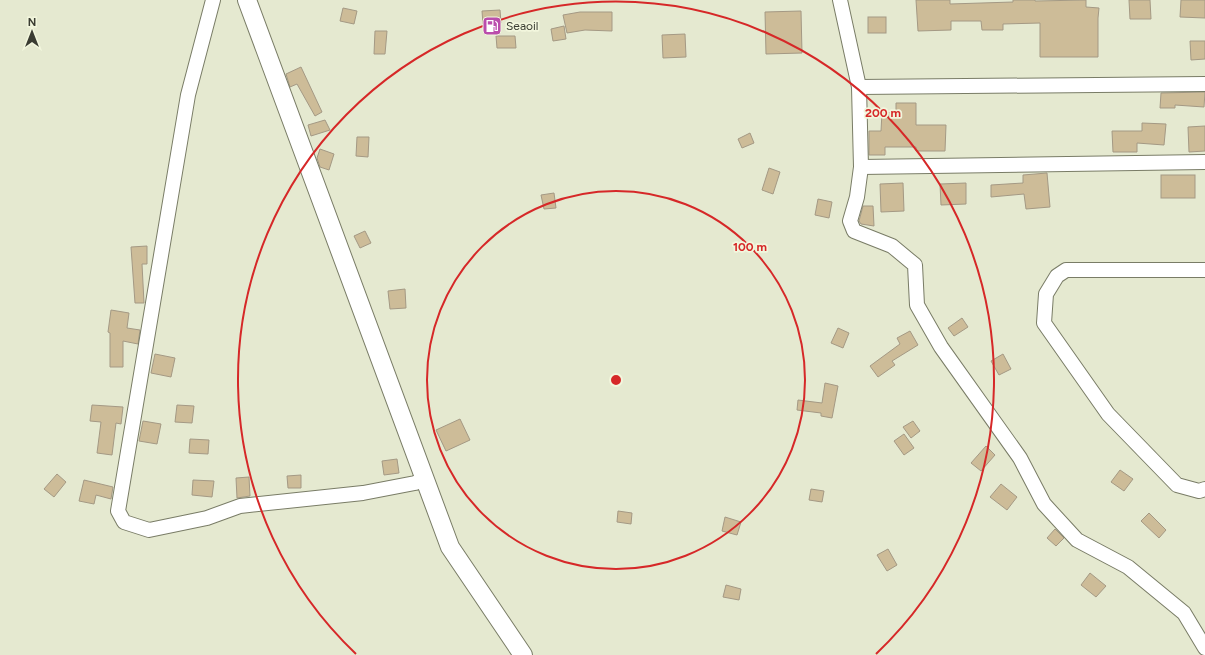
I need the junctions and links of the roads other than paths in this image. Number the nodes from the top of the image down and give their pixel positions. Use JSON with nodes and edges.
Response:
{"nodes":[{"id":1,"x":213,"y":0,"type":"edge"},
{"id":2,"x":247,"y":0,"type":"edge"},
{"id":3,"x":840,"y":0,"type":"edge"},
{"id":4,"x":1205,"y":84,"type":"edge"},
{"id":5,"x":859,"y":87,"type":"junction"},
{"id":6,"x":1205,"y":162,"type":"edge"},
{"id":7,"x":861,"y":167,"type":"junction"},
{"id":8,"x":1205,"y":270,"type":"edge"},
{"id":9,"x":425,"y":479,"type":"junction"},
{"id":10,"x":1205,"y":489,"type":"edge"},
{"id":11,"x":1205,"y":648,"type":"edge"},
{"id":12,"x":523,"y":655,"type":"edge"}],
"edges":[{"from":1,"to":9,"type":"street"},
{"from":2,"to":9,"type":"street"},
{"from":3,"to":5,"type":"street"},
{"from":4,"to":5,"type":"street"},
{"from":5,"to":7,"type":"street"},
{"from":6,"to":7,"type":"street"},
{"from":7,"to":11,"type":"street"},
{"from":8,"to":10,"type":"street"},
{"from":9,"to":12,"type":"street"}]}
